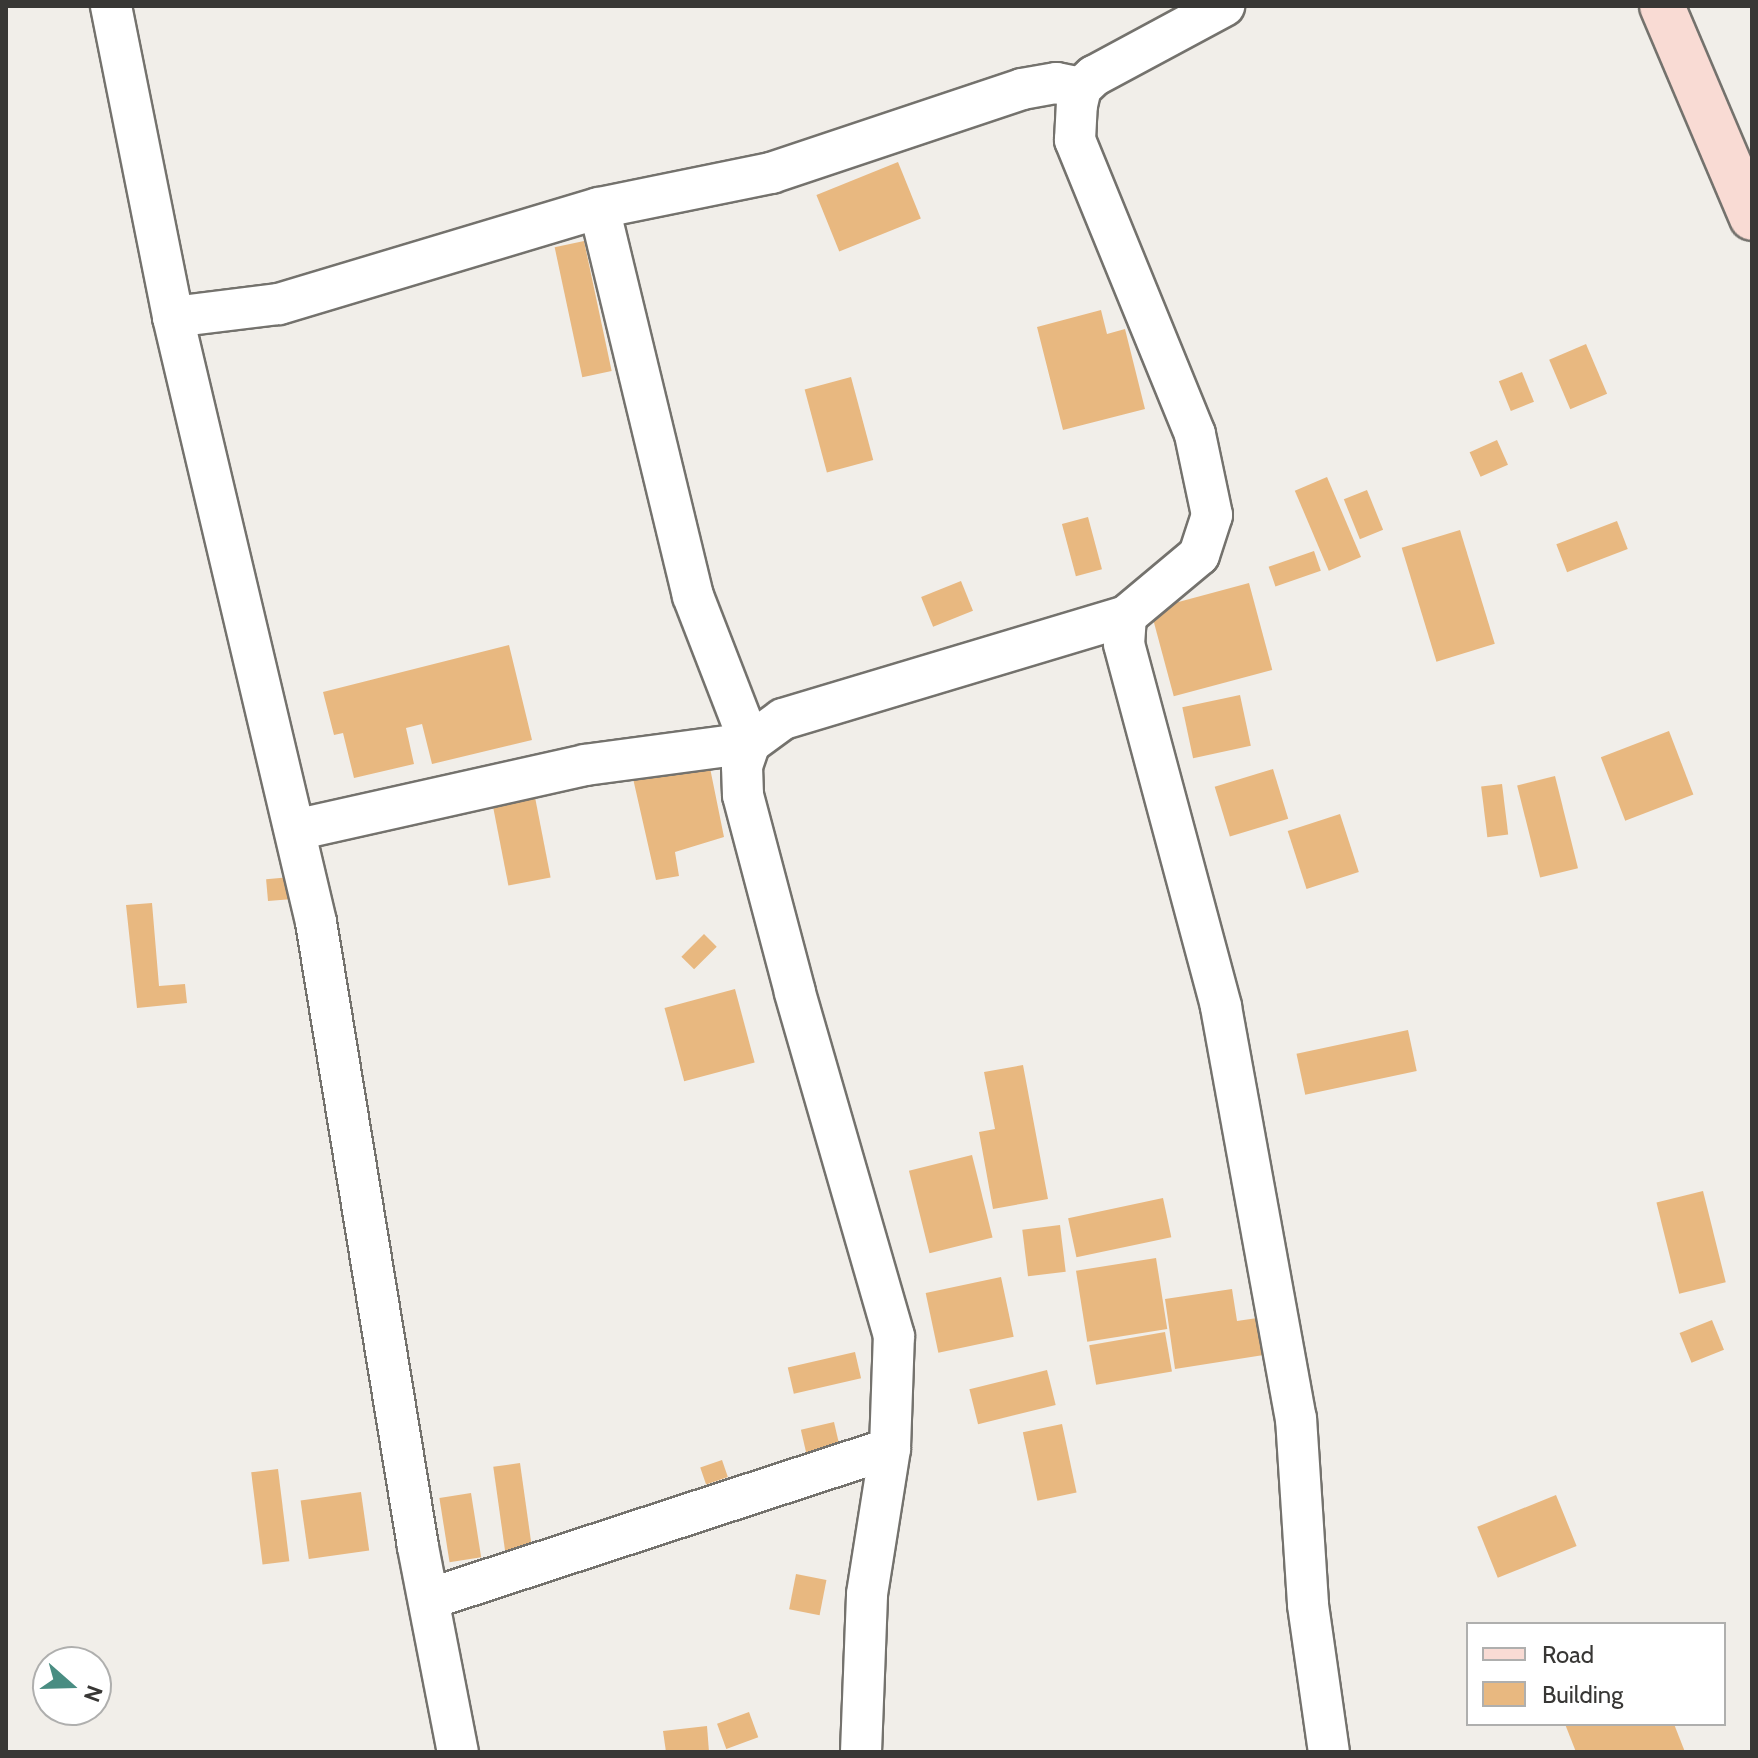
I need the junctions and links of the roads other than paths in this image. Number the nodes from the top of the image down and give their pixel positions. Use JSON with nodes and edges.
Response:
{"nodes":[{"id":1,"x":111,"y":6,"type":"edge"},
{"id":2,"x":1224,"y":6,"type":"edge"},
{"id":3,"x":1662,"y":6,"type":"edge"},
{"id":4,"x":1081,"y":88,"type":"junction"},
{"id":5,"x":1740,"y":157,"type":"edge"},
{"id":6,"x":599,"y":208,"type":"junction"},
{"id":7,"x":1752,"y":218,"type":"edge"},
{"id":8,"x":173,"y":317,"type":"junction"},
{"id":9,"x":1126,"y":616,"type":"junction"},
{"id":10,"x":750,"y":743,"type":"junction"},
{"id":11,"x":295,"y":830,"type":"junction"},
{"id":12,"x":890,"y":1448,"type":"junction"},
{"id":13,"x":429,"y":1599,"type":"junction"},
{"id":14,"x":458,"y":1752,"type":"edge"},
{"id":15,"x":861,"y":1752,"type":"edge"},
{"id":16,"x":1329,"y":1752,"type":"edge"}],
"edges":[{"from":1,"to":8,"type":"street"},
{"from":2,"to":4,"type":"street"},
{"from":3,"to":5,"type":"main road"},
{"from":4,"to":6,"type":"street"},
{"from":4,"to":9,"type":"street"},
{"from":5,"to":7,"type":"main road"},
{"from":6,"to":8,"type":"street"},
{"from":6,"to":10,"type":"street"},
{"from":8,"to":11,"type":"street"},
{"from":9,"to":10,"type":"street"},
{"from":9,"to":16,"type":"street"},
{"from":10,"to":11,"type":"street"},
{"from":10,"to":12,"type":"street"},
{"from":11,"to":13,"type":"street"},
{"from":12,"to":13,"type":"street"},
{"from":12,"to":15,"type":"street"},
{"from":13,"to":14,"type":"street"}]}
